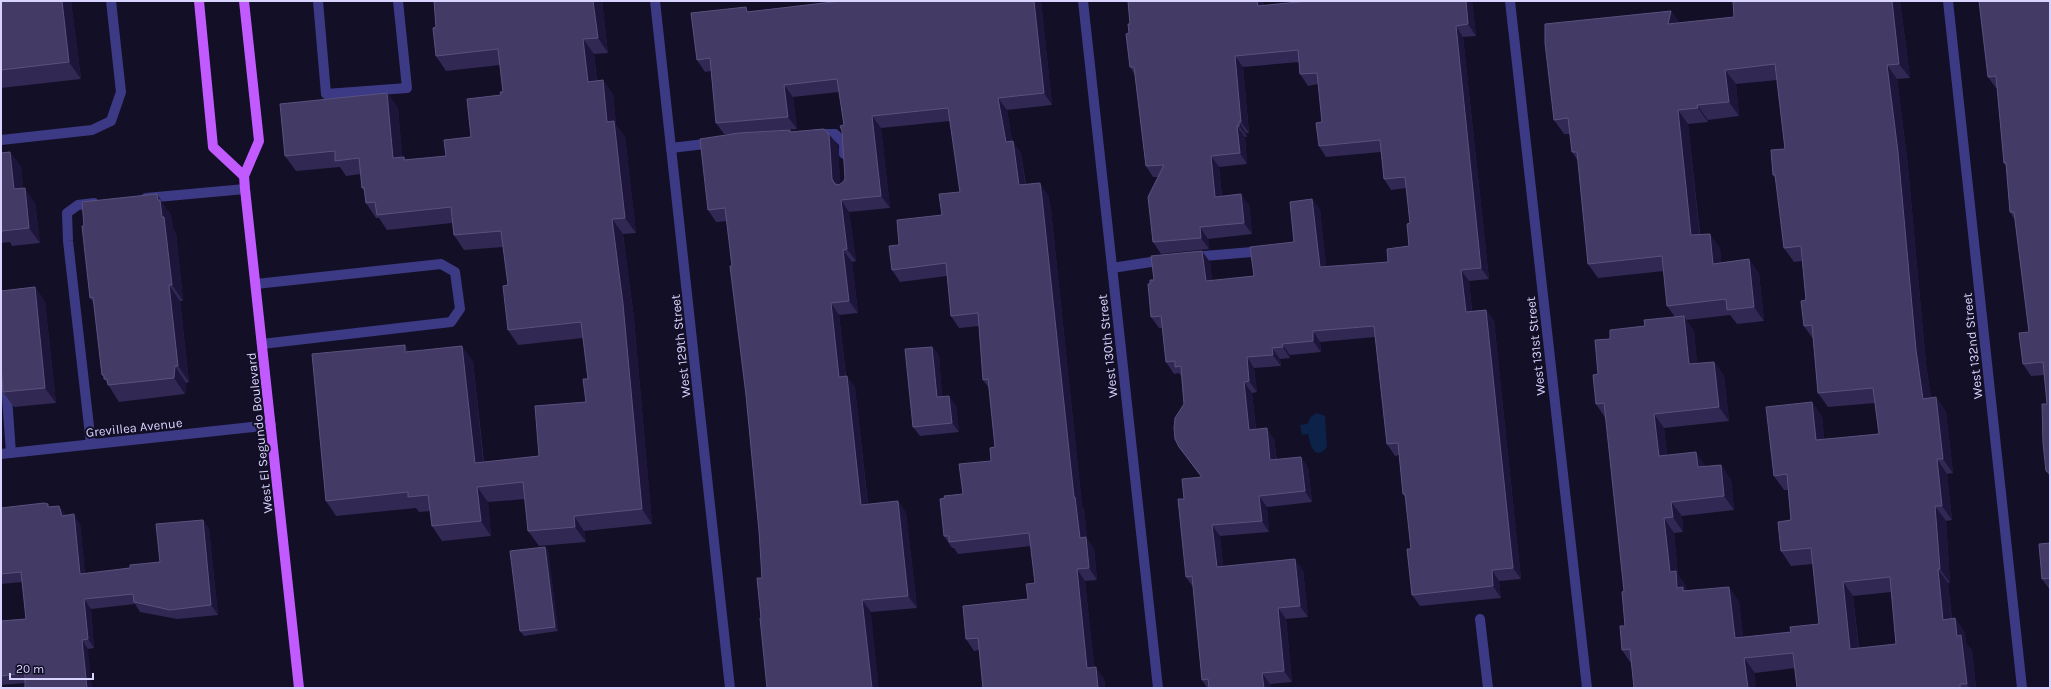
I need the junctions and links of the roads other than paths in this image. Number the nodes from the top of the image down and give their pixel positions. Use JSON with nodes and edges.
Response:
{"nodes":[{"id":1,"x":111,"y":1,"type":"edge"},
{"id":2,"x":199,"y":1,"type":"edge"},
{"id":3,"x":244,"y":1,"type":"edge"},
{"id":4,"x":318,"y":1,"type":"edge"},
{"id":5,"x":398,"y":1,"type":"edge"},
{"id":6,"x":655,"y":1,"type":"edge"},
{"id":7,"x":1083,"y":1,"type":"edge"},
{"id":8,"x":1510,"y":1,"type":"edge"},
{"id":9,"x":1948,"y":1,"type":"edge"},
{"id":10,"x":807,"y":135,"type":"edge"},
{"id":11,"x":1,"y":140,"type":"edge"},
{"id":12,"x":724,"y":141,"type":"edge"},
{"id":13,"x":671,"y":148,"type":"junction"},
{"id":14,"x":845,"y":166,"type":"edge"},
{"id":15,"x":244,"y":176,"type":"junction"},
{"id":16,"x":245,"y":189,"type":"junction"},
{"id":17,"x":139,"y":199,"type":"edge"},
{"id":18,"x":101,"y":203,"type":"edge"},
{"id":19,"x":1264,"y":251,"type":"edge"},
{"id":20,"x":1112,"y":268,"type":"junction"},
{"id":21,"x":256,"y":284,"type":"junction"},
{"id":22,"x":262,"y":344,"type":"junction"},
{"id":23,"x":5,"y":375,"type":"edge"},
{"id":24,"x":271,"y":425,"type":"junction"},
{"id":25,"x":91,"y":444,"type":"junction"},
{"id":26,"x":12,"y":453,"type":"junction"},
{"id":27,"x":1,"y":454,"type":"edge"},
{"id":28,"x":1480,"y":619,"type":"dead end"},
{"id":29,"x":299,"y":688,"type":"edge"},
{"id":30,"x":730,"y":688,"type":"edge"},
{"id":31,"x":1158,"y":688,"type":"edge"},
{"id":32,"x":1488,"y":688,"type":"edge"},
{"id":33,"x":1586,"y":688,"type":"edge"},
{"id":34,"x":2022,"y":688,"type":"edge"}],
"edges":[{"from":1,"to":11,"type":"street"},
{"from":2,"to":15,"type":"main road"},
{"from":3,"to":15,"type":"main road","name":"West El Segundo Boulevard"},
{"from":4,"to":5,"type":"street"},
{"from":6,"to":13,"type":"street","name":"West 129th Street"},
{"from":7,"to":20,"type":"street","name":"West 130th Street"},
{"from":8,"to":33,"type":"street","name":"West 131st Street"},
{"from":9,"to":34,"type":"street","name":"West 132nd Street"},
{"from":10,"to":14,"type":"street"},
{"from":12,"to":13,"type":"street"},
{"from":13,"to":30,"type":"street","name":"West 129th Street"},
{"from":15,"to":16,"type":"main road","name":"West El Segundo Boulevard"},
{"from":16,"to":17,"type":"street"},
{"from":16,"to":21,"type":"main road","name":"West El Segundo Boulevard"},
{"from":18,"to":25,"type":"street"},
{"from":19,"to":20,"type":"street"},
{"from":20,"to":31,"type":"street","name":"West 130th Street"},
{"from":21,"to":22,"type":"main road","name":"West El Segundo Boulevard"},
{"from":21,"to":22,"type":"street"},
{"from":22,"to":24,"type":"main road","name":"West El Segundo Boulevard"},
{"from":23,"to":26,"type":"street"},
{"from":24,"to":25,"type":"street","name":"Grevillea Avenue"},
{"from":24,"to":29,"type":"main road","name":"West El Segundo Boulevard"},
{"from":25,"to":26,"type":"street","name":"Grevillea Avenue"},
{"from":26,"to":27,"type":"street","name":"Grevillea Avenue"},
{"from":28,"to":32,"type":"street"}]}
